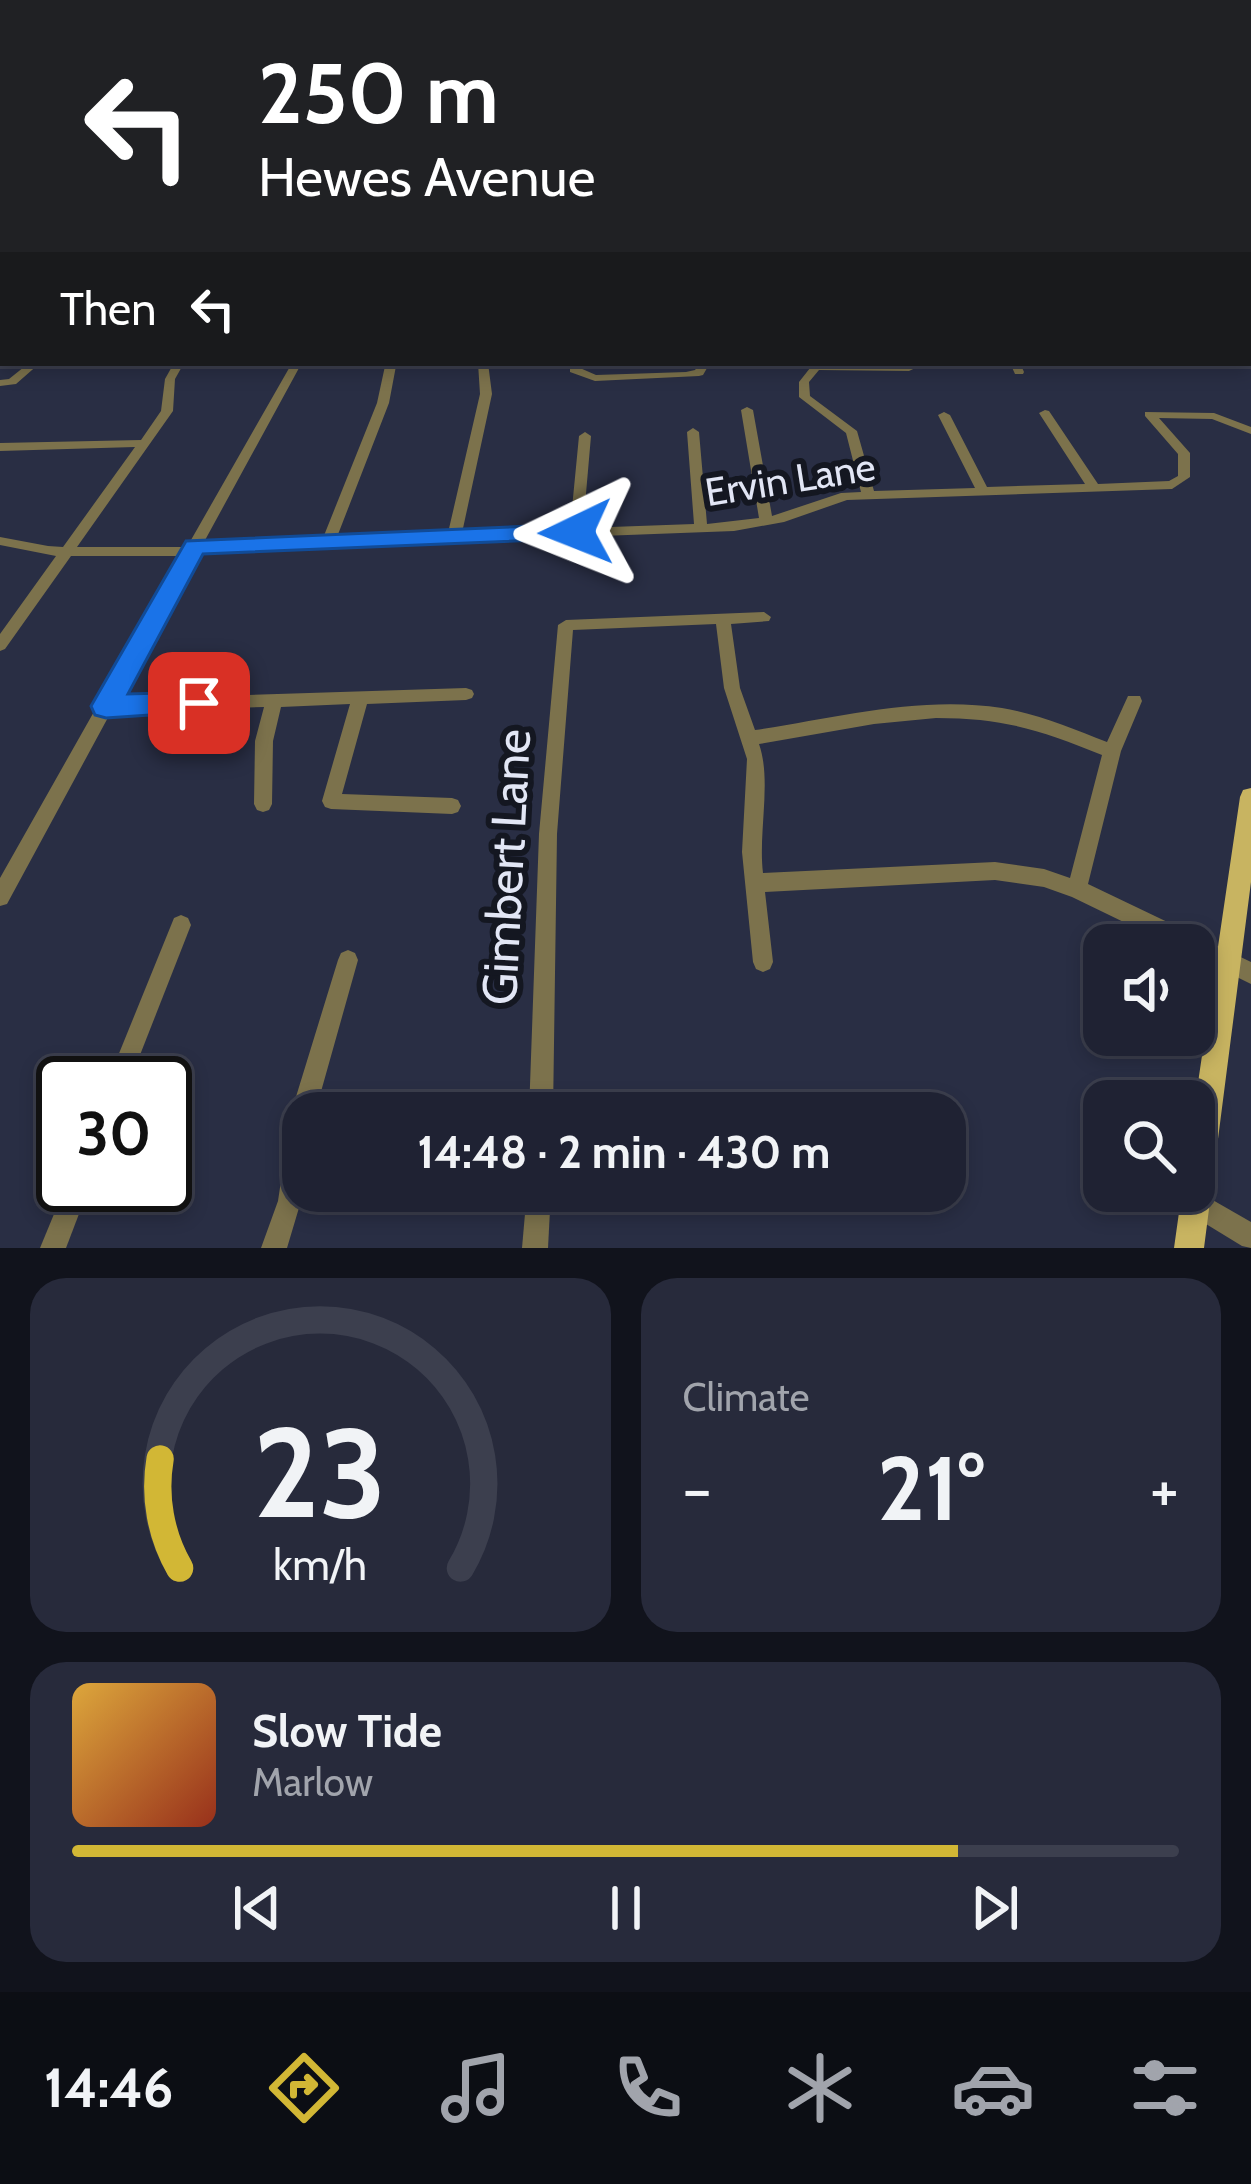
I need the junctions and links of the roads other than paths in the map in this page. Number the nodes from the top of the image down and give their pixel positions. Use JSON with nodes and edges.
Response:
{"nodes":[{"id":1,"x":177,"y":366,"type":"edge"},
{"id":2,"x":295,"y":366,"type":"edge"},
{"id":3,"x":390,"y":366,"type":"edge"},
{"id":4,"x":483,"y":366,"type":"edge"},
{"id":5,"x":575,"y":366,"type":"edge"},
{"id":6,"x":703,"y":366,"type":"edge"},
{"id":7,"x":816,"y":366,"type":"edge"},
{"id":8,"x":848,"y":366,"type":"edge"},
{"id":9,"x":914,"y":366,"type":"edge"},
{"id":10,"x":747,"y":410,"type":"dead end"},
{"id":11,"x":1045,"y":412,"type":"dead end"},
{"id":12,"x":944,"y":415,"type":"dead end"},
{"id":13,"x":1251,"y":431,"type":"edge"},
{"id":14,"x":693,"y":432,"type":"dead end"},
{"id":15,"x":586,"y":436,"type":"dead end"},
{"id":16,"x":146,"y":443,"type":"junction"},
{"id":17,"x":0,"y":447,"type":"edge"},
{"id":18,"x":1095,"y":489,"type":"junction"},
{"id":19,"x":983,"y":492,"type":"junction"},
{"id":20,"x":869,"y":496,"type":"junction"},
{"id":21,"x":766,"y":522,"type":"junction"},
{"id":22,"x":701,"y":528,"type":"junction"},
{"id":23,"x":576,"y":532,"type":"junction"},
{"id":24,"x":454,"y":537,"type":"junction"},
{"id":25,"x":0,"y":541,"type":"edge"},
{"id":26,"x":329,"y":541,"type":"junction"},
{"id":27,"x":193,"y":550,"type":"junction"},
{"id":28,"x":67,"y":552,"type":"junction"},
{"id":29,"x":764,"y":617,"type":"dead end"},
{"id":30,"x":723,"y":619,"type":"junction"},
{"id":31,"x":0,"y":645,"type":"edge"},
{"id":32,"x":466,"y":694,"type":"dead end"},
{"id":33,"x":360,"y":698,"type":"junction"},
{"id":34,"x":274,"y":700,"type":"junction"},
{"id":35,"x":1134,"y":701,"type":"dead end"},
{"id":36,"x":106,"y":706,"type":"junction"},
{"id":37,"x":751,"y":737,"type":"junction"},
{"id":38,"x":1112,"y":751,"type":"junction"},
{"id":39,"x":1251,"y":797,"type":"edge"},
{"id":40,"x":263,"y":804,"type":"dead end"},
{"id":41,"x":452,"y":806,"type":"dead end"},
{"id":42,"x":754,"y":883,"type":"junction"},
{"id":43,"x":1077,"y":889,"type":"junction"},
{"id":44,"x":0,"y":897,"type":"edge"},
{"id":45,"x":181,"y":925,"type":"dead end"},
{"id":46,"x":348,"y":960,"type":"dead end"},
{"id":47,"x":763,"y":962,"type":"dead end"},
{"id":48,"x":1239,"y":967,"type":"edge"},
{"id":49,"x":129,"y":1056,"type":"edge"},
{"id":50,"x":309,"y":1092,"type":"edge"},
{"id":51,"x":542,"y":1092,"type":"edge"},
{"id":52,"x":1215,"y":1102,"type":"edge"},
{"id":53,"x":67,"y":1212,"type":"edge"},
{"id":54,"x":287,"y":1212,"type":"edge"},
{"id":55,"x":538,"y":1212,"type":"edge"},
{"id":56,"x":1196,"y":1212,"type":"edge"},
{"id":57,"x":1210,"y":1212,"type":"edge"},
{"id":58,"x":1251,"y":1238,"type":"edge"},
{"id":59,"x":53,"y":1248,"type":"edge"},
{"id":60,"x":274,"y":1248,"type":"edge"},
{"id":61,"x":535,"y":1248,"type":"edge"},
{"id":62,"x":1189,"y":1248,"type":"edge"}],
"edges":[{"from":1,"to":16,"type":"street"},
{"from":2,"to":27,"type":"street"},
{"from":3,"to":26,"type":"street"},
{"from":4,"to":24,"type":"street"},
{"from":5,"to":6,"type":"street"},
{"from":7,"to":20,"type":"street"},
{"from":8,"to":9,"type":"street"},
{"from":10,"to":21,"type":"street"},
{"from":11,"to":18,"type":"street"},
{"from":12,"to":19,"type":"street"},
{"from":13,"to":18,"type":"street","name":"Ervin Lane"},
{"from":14,"to":22,"type":"street"},
{"from":15,"to":23,"type":"street"},
{"from":16,"to":17,"type":"street"},
{"from":16,"to":28,"type":"street"},
{"from":18,"to":19,"type":"street","name":"Ervin Lane"},
{"from":19,"to":20,"type":"street","name":"Ervin Lane"},
{"from":20,"to":21,"type":"street","name":"Ervin Lane"},
{"from":21,"to":22,"type":"street","name":"Ervin Lane"},
{"from":22,"to":23,"type":"street","name":"Ervin Lane"},
{"from":23,"to":24,"type":"street","name":"Ervin Lane"},
{"from":24,"to":26,"type":"street","name":"Ervin Lane"},
{"from":25,"to":28,"type":"street","name":"Ervin Lane"},
{"from":26,"to":27,"type":"street","name":"Ervin Lane"},
{"from":27,"to":28,"type":"street","name":"Ervin Lane"},
{"from":27,"to":36,"type":"street"},
{"from":28,"to":31,"type":"street"},
{"from":29,"to":30,"type":"street"},
{"from":30,"to":37,"type":"street"},
{"from":30,"to":51,"type":"street","name":"Gimbert Lane"},
{"from":32,"to":33,"type":"street"},
{"from":33,"to":34,"type":"street"},
{"from":33,"to":41,"type":"street"},
{"from":34,"to":36,"type":"street"},
{"from":34,"to":40,"type":"street"},
{"from":35,"to":38,"type":"street"},
{"from":36,"to":44,"type":"street"},
{"from":37,"to":38,"type":"street"},
{"from":37,"to":42,"type":"street"},
{"from":38,"to":43,"type":"street"},
{"from":39,"to":48,"type":"main road"},
{"from":42,"to":43,"type":"street"},
{"from":42,"to":47,"type":"street"},
{"from":43,"to":48,"type":"street"},
{"from":45,"to":49,"type":"street"},
{"from":46,"to":50,"type":"street"},
{"from":48,"to":52,"type":"main road"},
{"from":53,"to":59,"type":"street"},
{"from":54,"to":60,"type":"street"},
{"from":55,"to":61,"type":"street"},
{"from":56,"to":62,"type":"main road"},
{"from":57,"to":58,"type":"street"}]}
